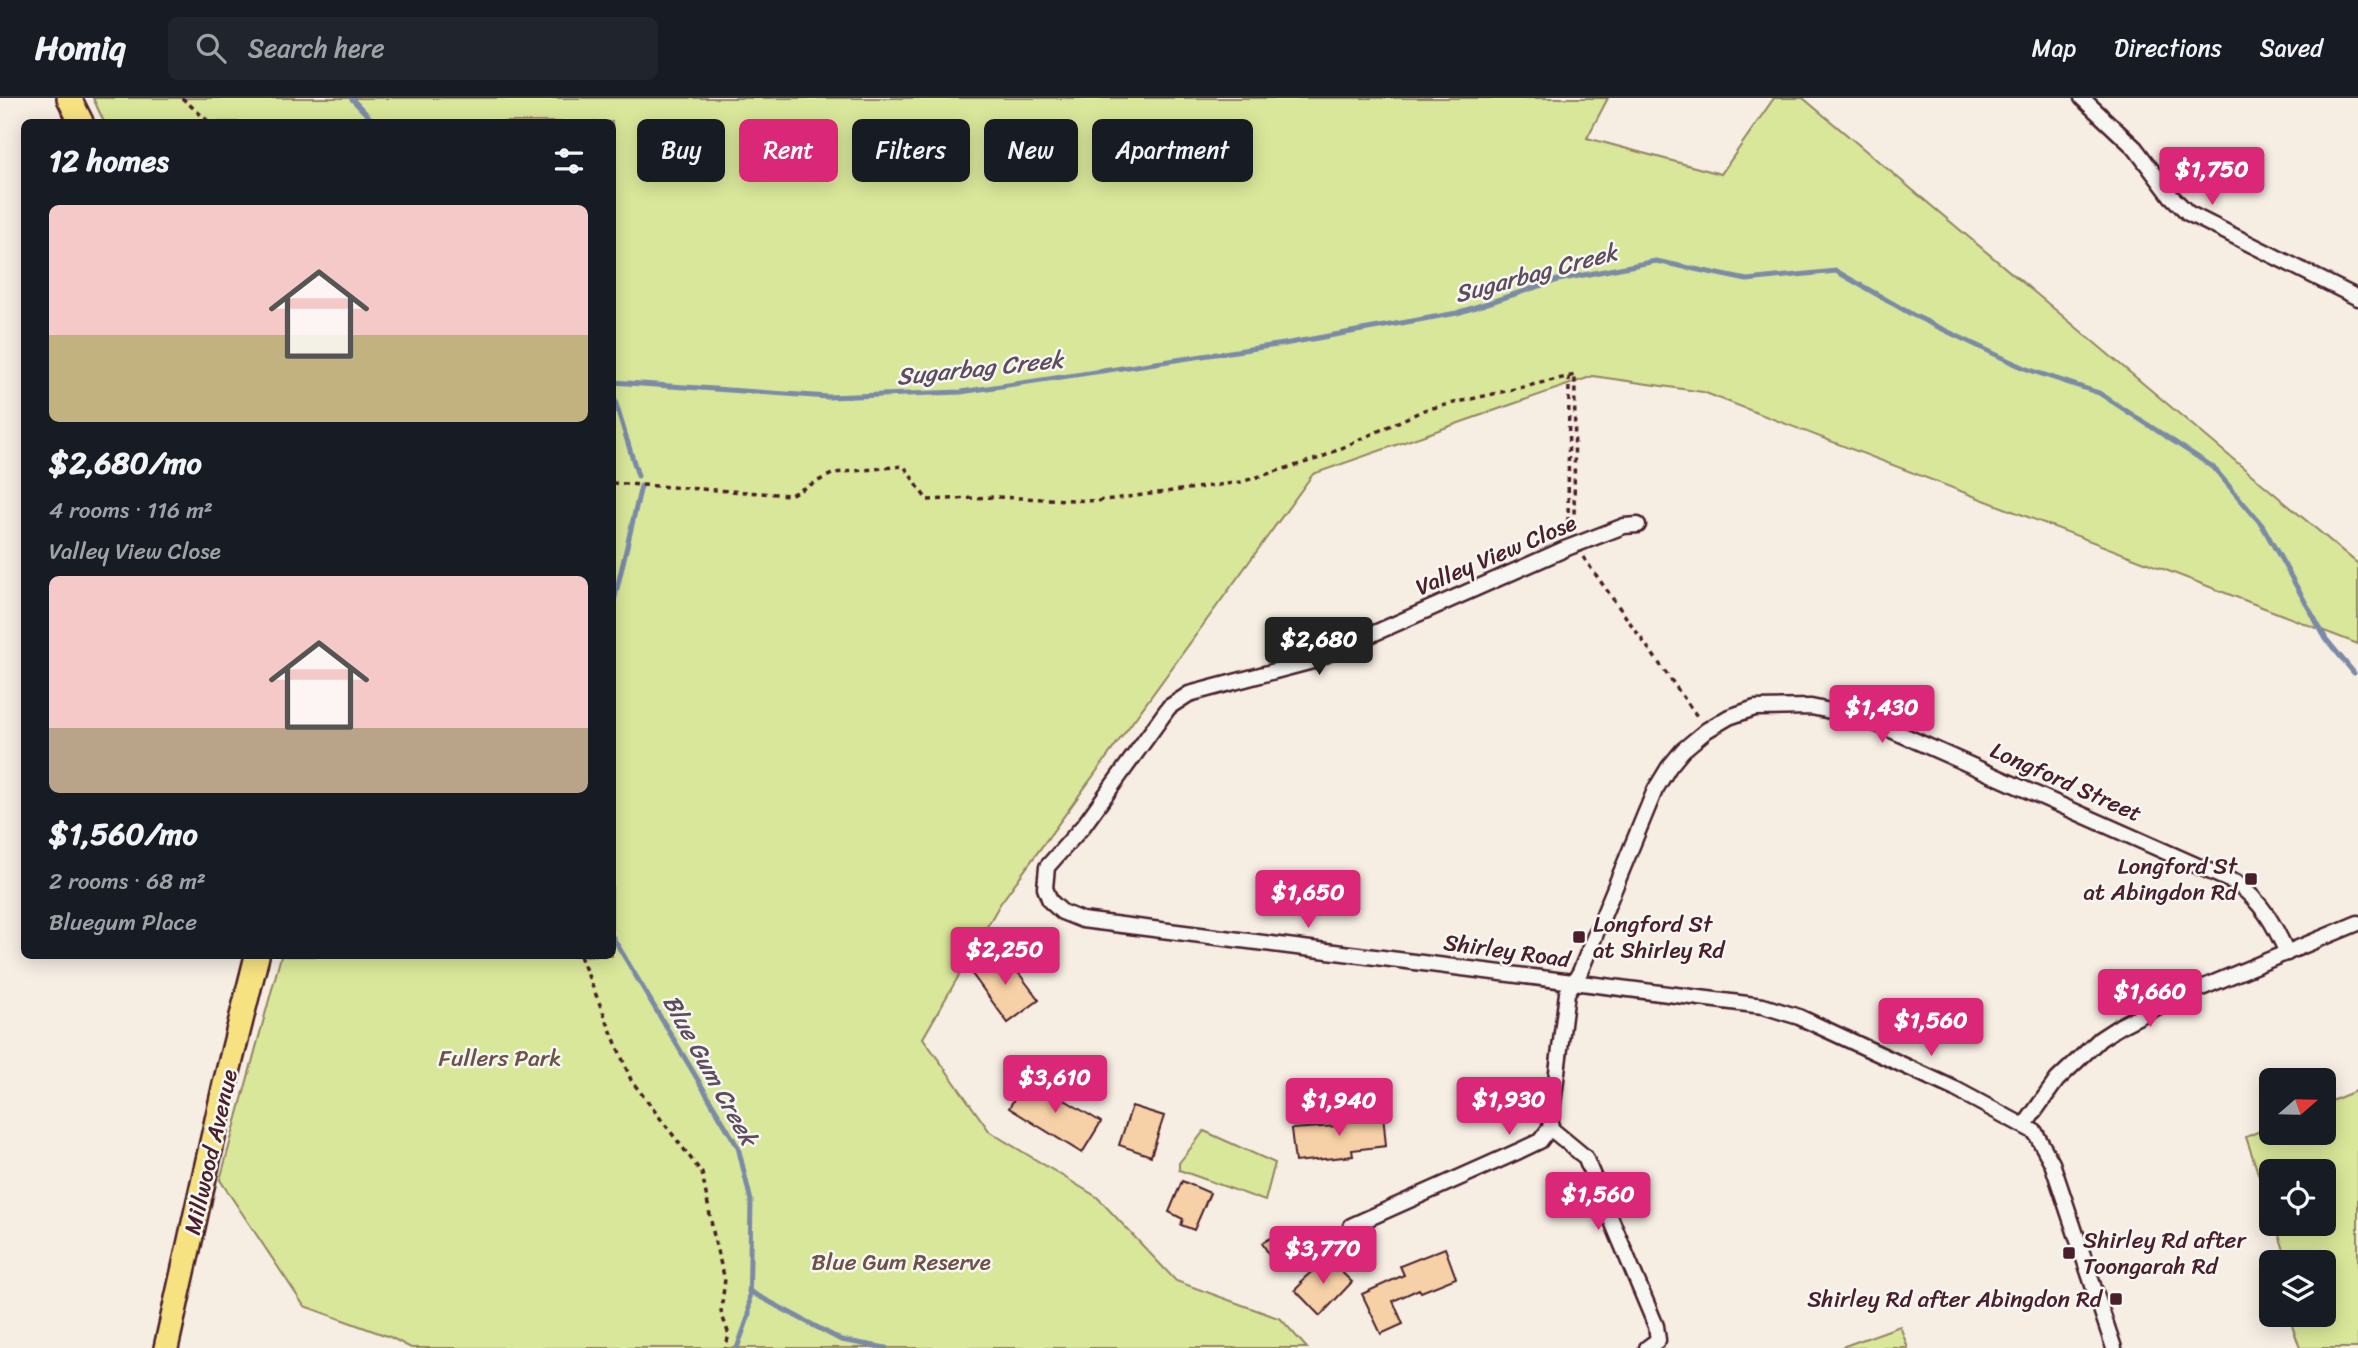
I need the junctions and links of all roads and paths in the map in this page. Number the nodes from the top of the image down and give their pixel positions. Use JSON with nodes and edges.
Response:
{"nodes":[{"id":1,"x":69,"y":98,"type":"edge"},
{"id":2,"x":182,"y":98,"type":"edge"},
{"id":3,"x":2082,"y":98,"type":"edge"},
{"id":4,"x":80,"y":119,"type":"edge"},
{"id":5,"x":206,"y":119,"type":"edge"},
{"id":6,"x":2358,"y":298,"type":"edge"},
{"id":7,"x":616,"y":485,"type":"edge"},
{"id":8,"x":1638,"y":525,"type":"dead end"},
{"id":9,"x":1571,"y":546,"type":"junction"},
{"id":10,"x":1707,"y":730,"type":"junction"},
{"id":11,"x":1047,"y":867,"type":"joint"},
{"id":12,"x":2358,"y":923,"type":"edge"},
{"id":13,"x":2287,"y":953,"type":"junction"},
{"id":14,"x":256,"y":959,"type":"edge"},
{"id":15,"x":581,"y":959,"type":"edge"},
{"id":16,"x":1573,"y":983,"type":"junction"},
{"id":17,"x":2024,"y":1126,"type":"junction"},
{"id":18,"x":1550,"y":1128,"type":"junction"},
{"id":19,"x":1351,"y":1226,"type":"dead end"},
{"id":20,"x":166,"y":1348,"type":"edge"},
{"id":21,"x":725,"y":1348,"type":"edge"},
{"id":22,"x":1647,"y":1348,"type":"edge"},
{"id":23,"x":2114,"y":1348,"type":"edge"}],
"edges":[{"from":1,"to":4,"type":"main road"},
{"from":2,"to":5,"type":"path"},
{"from":3,"to":6,"type":"street"},
{"from":7,"to":9,"type":"path"},
{"from":8,"to":9,"type":"street","name":"Valley View Close"},
{"from":9,"to":10,"type":"path"},
{"from":9,"to":11,"type":"street","name":"Valley View Close"},
{"from":10,"to":13,"type":"street","name":"Longford Street"},
{"from":10,"to":16,"type":"street","name":"Longford Street"},
{"from":11,"to":16,"type":"street","name":"Shirley Road"},
{"from":12,"to":13,"type":"street"},
{"from":13,"to":17,"type":"street"},
{"from":14,"to":20,"type":"main road","name":"Millwood Avenue"},
{"from":15,"to":21,"type":"path"},
{"from":16,"to":17,"type":"street","name":"Shirley Road"},
{"from":16,"to":18,"type":"street","name":"Longford Street"},
{"from":17,"to":23,"type":"street","name":"Shirley Road"},
{"from":18,"to":19,"type":"street"},
{"from":18,"to":22,"type":"street"}]}
